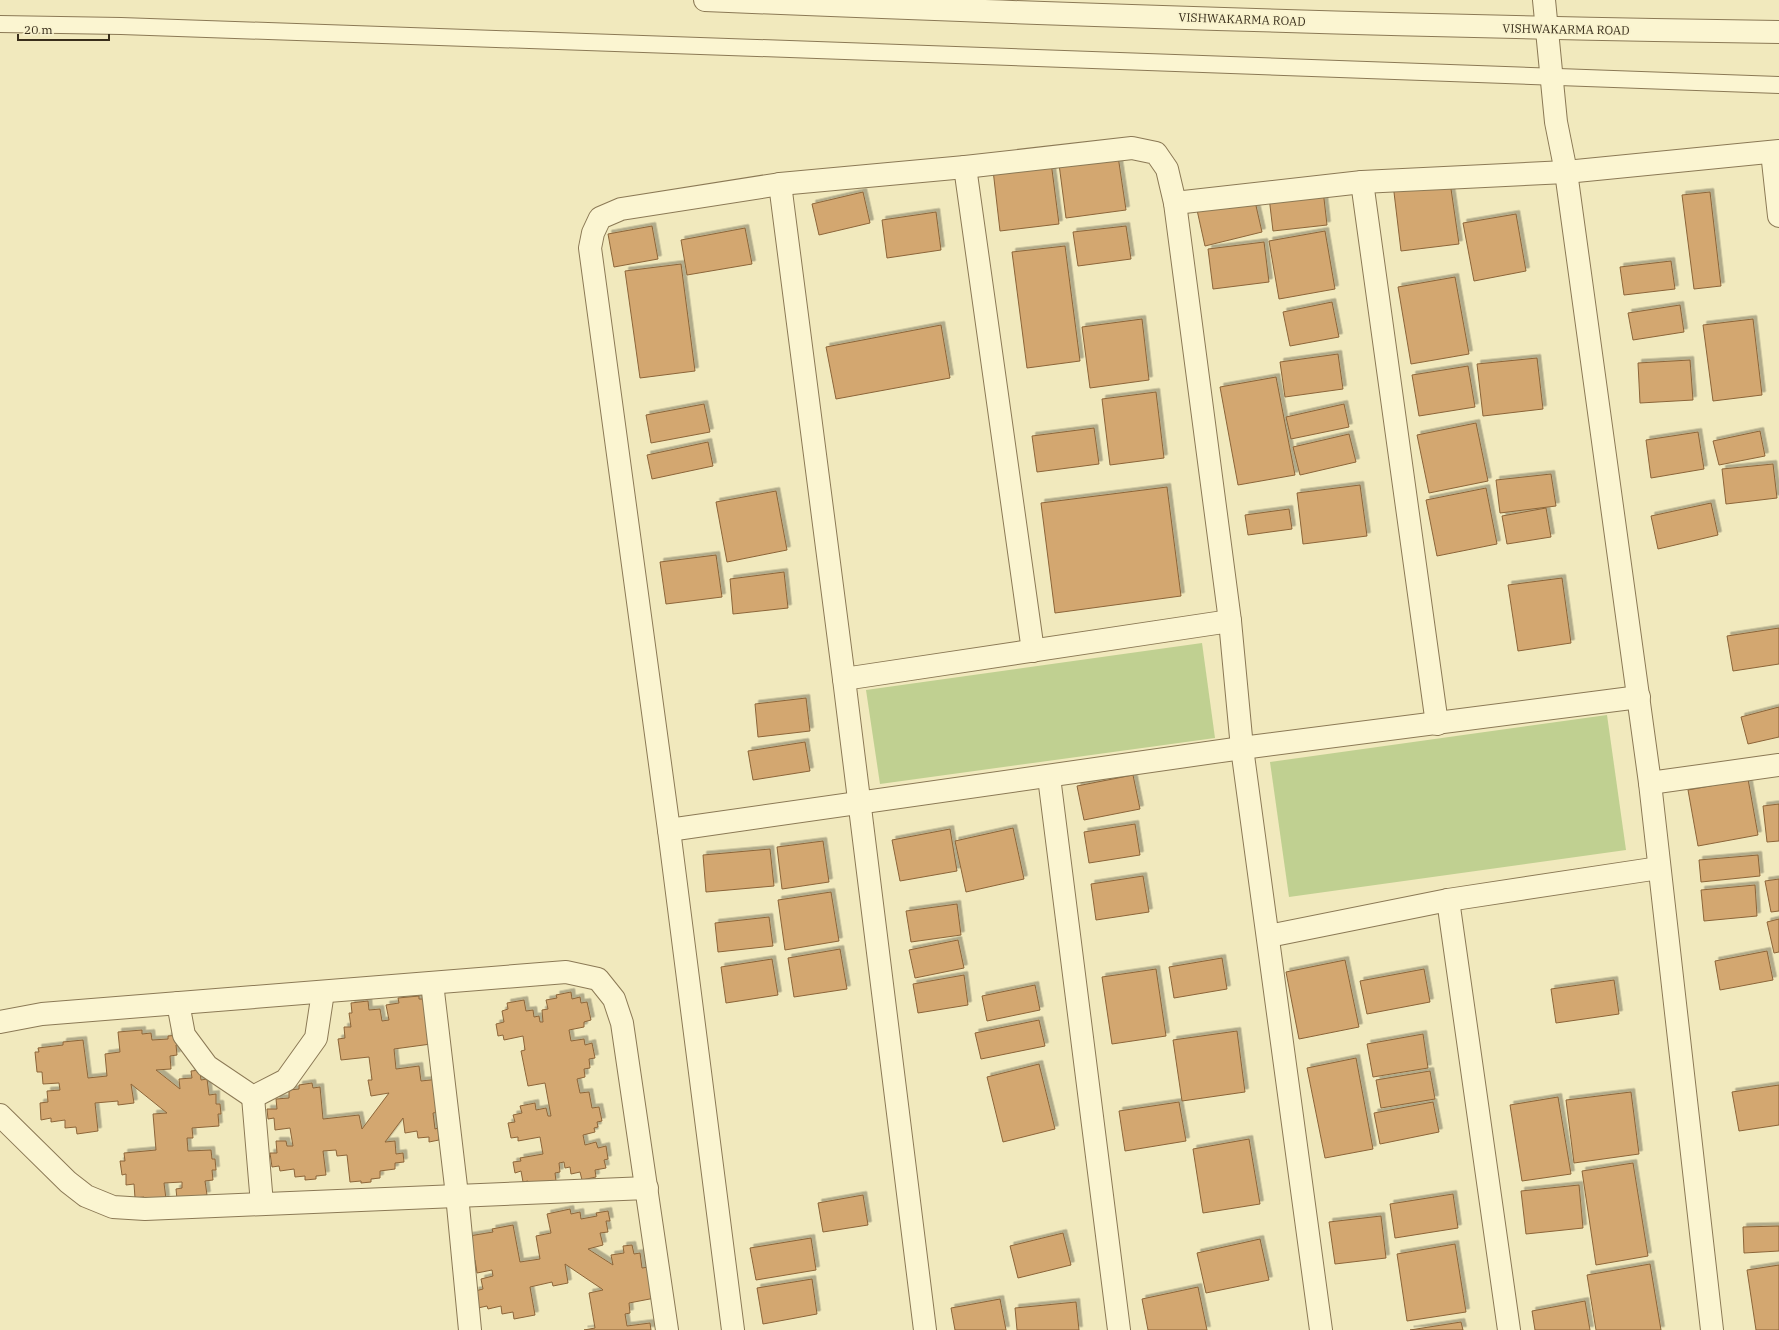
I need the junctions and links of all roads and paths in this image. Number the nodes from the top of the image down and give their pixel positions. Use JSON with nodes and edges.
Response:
{"nodes":[{"id":1,"x":705,"y":0,"type":"edge"},
{"id":2,"x":1544,"y":0,"type":"edge"},
{"id":3,"x":0,"y":24,"type":"edge"},
{"id":4,"x":1546,"y":29,"type":"junction"},
{"id":5,"x":1779,"y":32,"type":"edge"},
{"id":6,"x":1551,"y":77,"type":"junction"},
{"id":7,"x":1779,"y":85,"type":"edge"},
{"id":8,"x":1775,"y":151,"type":"edge"},
{"id":9,"x":964,"y":167,"type":"junction"},
{"id":10,"x":1566,"y":172,"type":"junction"},
{"id":11,"x":1362,"y":182,"type":"junction"},
{"id":12,"x":780,"y":184,"type":"junction"},
{"id":13,"x":1175,"y":203,"type":"junction"},
{"id":14,"x":1779,"y":216,"type":"edge"},
{"id":15,"x":1230,"y":621,"type":"junction"},
{"id":16,"x":1033,"y":650,"type":"junction"},
{"id":17,"x":844,"y":679,"type":"junction"},
{"id":18,"x":1639,"y":697,"type":"junction"},
{"id":19,"x":1436,"y":724,"type":"junction"},
{"id":20,"x":1242,"y":748,"type":"junction"},
{"id":21,"x":1779,"y":765,"type":"edge"},
{"id":22,"x":1049,"y":777,"type":"junction"},
{"id":23,"x":1650,"y":783,"type":"junction"},
{"id":24,"x":860,"y":803,"type":"junction"},
{"id":25,"x":669,"y":830,"type":"junction"},
{"id":26,"x":1660,"y":868,"type":"junction"},
{"id":27,"x":1448,"y":900,"type":"junction"},
{"id":28,"x":1269,"y":936,"type":"junction"},
{"id":29,"x":432,"y":983,"type":"junction"},
{"id":30,"x":323,"y":992,"type":"junction"},
{"id":31,"x":178,"y":1003,"type":"junction"},
{"id":32,"x":0,"y":1022,"type":"edge"},
{"id":33,"x":253,"y":1097,"type":"junction"},
{"id":34,"x":0,"y":1115,"type":"edge"},
{"id":35,"x":647,"y":1188,"type":"junction"},
{"id":36,"x":457,"y":1195,"type":"junction"},
{"id":37,"x":262,"y":1204,"type":"junction"},
{"id":38,"x":470,"y":1330,"type":"edge"},
{"id":39,"x":667,"y":1330,"type":"edge"},
{"id":40,"x":733,"y":1330,"type":"edge"},
{"id":41,"x":925,"y":1330,"type":"edge"},
{"id":42,"x":1119,"y":1330,"type":"edge"},
{"id":43,"x":1321,"y":1330,"type":"edge"},
{"id":44,"x":1509,"y":1330,"type":"edge"},
{"id":45,"x":1712,"y":1330,"type":"edge"}],
"edges":[{"from":1,"to":4,"type":"street","name":"VISHWAKARMA ROAD"},
{"from":2,"to":4,"type":"street"},
{"from":3,"to":6,"type":"lane"},
{"from":4,"to":5,"type":"street","name":"VISHWAKARMA ROAD"},
{"from":4,"to":6,"type":"street"},
{"from":6,"to":7,"type":"lane"},
{"from":6,"to":10,"type":"street"},
{"from":8,"to":10,"type":"street"},
{"from":8,"to":14,"type":"street"},
{"from":9,"to":12,"type":"street"},
{"from":9,"to":13,"type":"street"},
{"from":9,"to":16,"type":"street"},
{"from":10,"to":11,"type":"street"},
{"from":10,"to":18,"type":"street"},
{"from":11,"to":13,"type":"street"},
{"from":11,"to":19,"type":"street"},
{"from":12,"to":17,"type":"street"},
{"from":12,"to":25,"type":"street"},
{"from":13,"to":15,"type":"street"},
{"from":15,"to":16,"type":"street"},
{"from":15,"to":20,"type":"street"},
{"from":16,"to":17,"type":"street"},
{"from":17,"to":24,"type":"street"},
{"from":18,"to":19,"type":"street"},
{"from":18,"to":23,"type":"street"},
{"from":19,"to":20,"type":"street"},
{"from":20,"to":22,"type":"street"},
{"from":20,"to":28,"type":"street"},
{"from":21,"to":23,"type":"street"},
{"from":22,"to":24,"type":"street"},
{"from":22,"to":42,"type":"street"},
{"from":23,"to":26,"type":"street"},
{"from":24,"to":25,"type":"street"},
{"from":24,"to":41,"type":"street"},
{"from":25,"to":40,"type":"street"},
{"from":26,"to":27,"type":"street"},
{"from":26,"to":45,"type":"street"},
{"from":27,"to":28,"type":"street"},
{"from":27,"to":44,"type":"street"},
{"from":28,"to":43,"type":"street"},
{"from":29,"to":30,"type":"street"},
{"from":29,"to":35,"type":"street"},
{"from":29,"to":36,"type":"street"},
{"from":30,"to":31,"type":"street"},
{"from":30,"to":33,"type":"street"},
{"from":31,"to":32,"type":"street"},
{"from":31,"to":33,"type":"street"},
{"from":33,"to":37,"type":"street"},
{"from":34,"to":37,"type":"street"},
{"from":35,"to":36,"type":"street"},
{"from":35,"to":39,"type":"street"},
{"from":36,"to":37,"type":"street"},
{"from":36,"to":38,"type":"street"}]}
